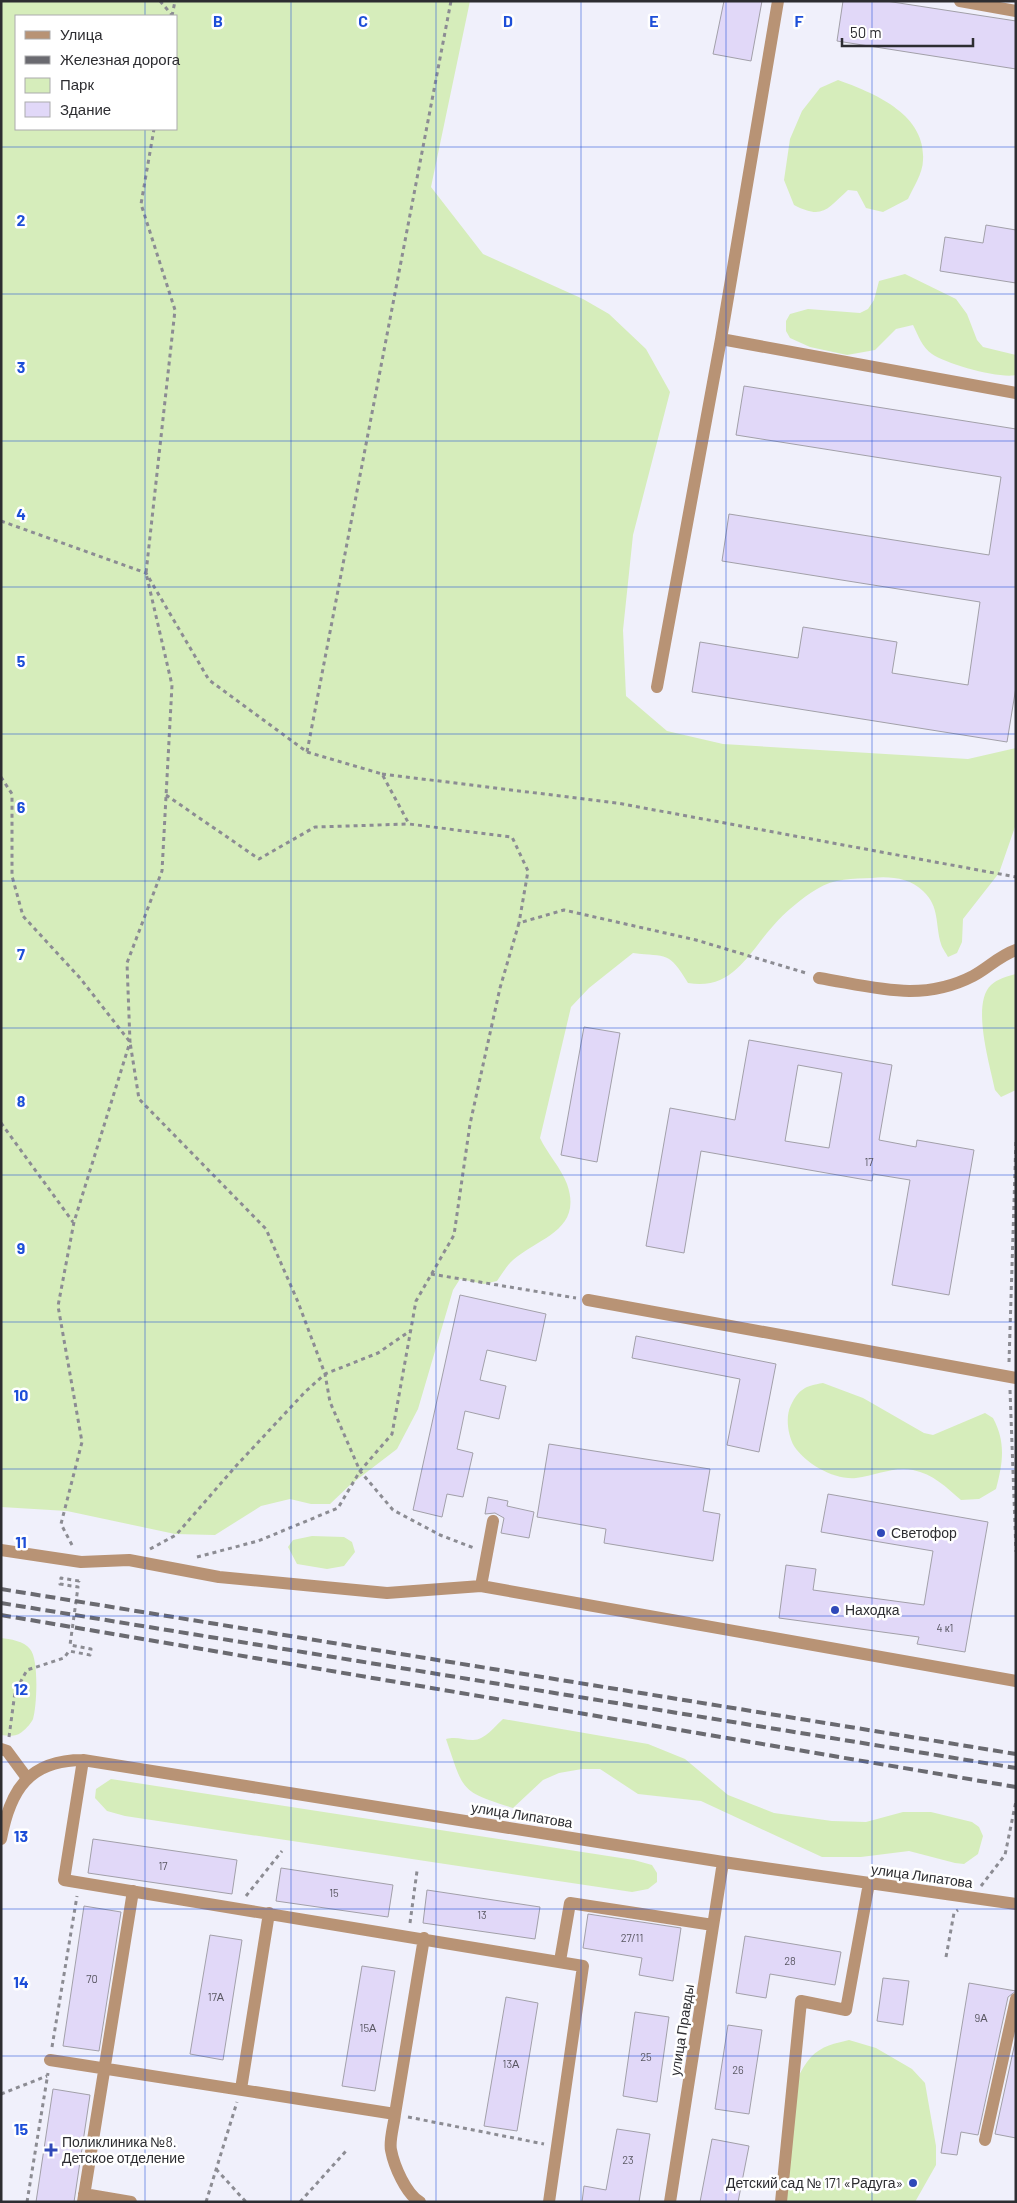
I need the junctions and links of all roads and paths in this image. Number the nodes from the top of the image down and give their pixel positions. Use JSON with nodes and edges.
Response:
{"nodes":[{"id":1,"x":160,"y":1,"type":"edge"},
{"id":2,"x":175,"y":1,"type":"edge"},
{"id":3,"x":452,"y":1,"type":"edge"},
{"id":4,"x":778,"y":1,"type":"edge"},
{"id":5,"x":960,"y":1,"type":"edge"},
{"id":6,"x":1016,"y":11,"type":"edge"},
{"id":7,"x":171,"y":15,"type":"edge"},
{"id":8,"x":172,"y":15,"type":"edge"},
{"id":9,"x":154,"y":130,"type":"edge"},
{"id":10,"x":721,"y":339,"type":"junction"},
{"id":11,"x":1016,"y":393,"type":"edge"},
{"id":12,"x":1,"y":521,"type":"edge"},
{"id":13,"x":146,"y":573,"type":"junction"},
{"id":14,"x":657,"y":688,"type":"dead end"},
{"id":15,"x":307,"y":752,"type":"junction"},
{"id":16,"x":382,"y":774,"type":"junction"},
{"id":17,"x":1,"y":777,"type":"edge"},
{"id":18,"x":166,"y":795,"type":"junction"},
{"id":19,"x":409,"y":824,"type":"junction"},
{"id":20,"x":1016,"y":877,"type":"edge"},
{"id":21,"x":519,"y":923,"type":"junction"},
{"id":22,"x":1016,"y":950,"type":"edge"},
{"id":23,"x":820,"y":978,"type":"joint"},
{"id":24,"x":130,"y":1042,"type":"junction"},
{"id":25,"x":1,"y":1123,"type":"edge"},
{"id":26,"x":1016,"y":1139,"type":"edge"},
{"id":27,"x":74,"y":1222,"type":"junction"},
{"id":28,"x":431,"y":1274,"type":"junction"},
{"id":29,"x":588,"y":1300,"type":"joint"},
{"id":30,"x":410,"y":1331,"type":"junction"},
{"id":31,"x":325,"y":1374,"type":"junction"},
{"id":32,"x":1012,"y":1378,"type":"edge"},
{"id":33,"x":360,"y":1471,"type":"junction"},
{"id":34,"x":493,"y":1521,"type":"dead end"},
{"id":35,"x":1,"y":1550,"type":"edge"},
{"id":36,"x":1016,"y":1552,"type":"edge"},
{"id":37,"x":487,"y":1553,"type":"junction"},
{"id":38,"x":191,"y":1559,"type":"dead end"},
{"id":39,"x":129,"y":1560,"type":"junction"},
{"id":40,"x":81,"y":1562,"type":"junction"},
{"id":41,"x":481,"y":1586,"type":"junction"},
{"id":42,"x":1016,"y":1681,"type":"edge"},
{"id":43,"x":4,"y":1750,"type":"edge"},
{"id":44,"x":83,"y":1760,"type":"junction"},
{"id":45,"x":27,"y":1778,"type":"junction"},
{"id":46,"x":1016,"y":1800,"type":"edge"},
{"id":47,"x":1,"y":1839,"type":"edge"},
{"id":48,"x":282,"y":1851,"type":"dead end"},
{"id":49,"x":723,"y":1862,"type":"junction"},
{"id":50,"x":417,"y":1870,"type":"dead end"},
{"id":51,"x":79,"y":1883,"type":"junction"},
{"id":52,"x":870,"y":1884,"type":"junction"},
{"id":53,"x":132,"y":1891,"type":"junction"},
{"id":54,"x":971,"y":1898,"type":"junction"},
{"id":55,"x":1016,"y":1904,"type":"edge"},
{"id":56,"x":236,"y":1908,"type":"junction"},
{"id":57,"x":269,"y":1913,"type":"junction"},
{"id":58,"x":713,"y":1925,"type":"junction"},
{"id":59,"x":408,"y":1936,"type":"junction"},
{"id":60,"x":424,"y":1938,"type":"junction"},
{"id":61,"x":946,"y":1957,"type":"dead end"},
{"id":62,"x":560,"y":1961,"type":"junction"},
{"id":63,"x":1016,"y":1999,"type":"edge"},
{"id":64,"x":50,"y":2060,"type":"junction"},
{"id":65,"x":104,"y":2067,"type":"junction"},
{"id":66,"x":48,"y":2076,"type":"junction"},
{"id":67,"x":241,"y":2090,"type":"junction"},
{"id":68,"x":1,"y":2094,"type":"edge"},
{"id":69,"x":396,"y":2114,"type":"junction"},
{"id":70,"x":985,"y":2140,"type":"dead end"},
{"id":71,"x":557,"y":2146,"type":"junction"},
{"id":72,"x":346,"y":2151,"type":"dead end"},
{"id":73,"x":216,"y":2168,"type":"junction"},
{"id":74,"x":84,"y":2198,"type":"edge"},
{"id":75,"x":28,"y":2202,"type":"edge"},
{"id":76,"x":131,"y":2202,"type":"edge"},
{"id":77,"x":206,"y":2202,"type":"edge"},
{"id":78,"x":246,"y":2202,"type":"edge"},
{"id":79,"x":300,"y":2202,"type":"edge"},
{"id":80,"x":420,"y":2202,"type":"edge"},
{"id":81,"x":549,"y":2202,"type":"edge"},
{"id":82,"x":670,"y":2202,"type":"edge"},
{"id":83,"x":781,"y":2202,"type":"edge"}],
"edges":[{"from":1,"to":7,"type":"path"},
{"from":2,"to":8,"type":"path"},
{"from":3,"to":15,"type":"path"},
{"from":4,"to":10,"type":"street"},
{"from":5,"to":6,"type":"street"},
{"from":9,"to":13,"type":"path"},
{"from":10,"to":11,"type":"street"},
{"from":10,"to":14,"type":"street"},
{"from":12,"to":13,"type":"path"},
{"from":13,"to":15,"type":"path"},
{"from":13,"to":18,"type":"path"},
{"from":15,"to":16,"type":"path"},
{"from":16,"to":19,"type":"path"},
{"from":16,"to":20,"type":"path"},
{"from":17,"to":24,"type":"path"},
{"from":18,"to":19,"type":"path"},
{"from":18,"to":24,"type":"path"},
{"from":19,"to":21,"type":"path"},
{"from":21,"to":23,"type":"path"},
{"from":21,"to":28,"type":"path"},
{"from":22,"to":23,"type":"street"},
{"from":24,"to":27,"type":"path"},
{"from":24,"to":31,"type":"path"},
{"from":25,"to":27,"type":"path"},
{"from":26,"to":32,"type":"path"},
{"from":27,"to":40,"type":"path"},
{"from":28,"to":29,"type":"path"},
{"from":28,"to":30,"type":"path"},
{"from":29,"to":32,"type":"street"},
{"from":30,"to":31,"type":"path"},
{"from":30,"to":33,"type":"path"},
{"from":31,"to":33,"type":"path"},
{"from":31,"to":39,"type":"path"},
{"from":32,"to":36,"type":"path"},
{"from":33,"to":37,"type":"path"},
{"from":33,"to":38,"type":"path"},
{"from":34,"to":37,"type":"street"},
{"from":35,"to":40,"type":"street"},
{"from":37,"to":41,"type":"street"},
{"from":39,"to":40,"type":"street"},
{"from":39,"to":41,"type":"street"},
{"from":40,"to":43,"type":"path"},
{"from":41,"to":42,"type":"street"},
{"from":43,"to":45,"type":"street"},
{"from":44,"to":45,"type":"street","name":"улица Липатова"},
{"from":44,"to":49,"type":"street","name":"улица Липатова"},
{"from":44,"to":51,"type":"street"},
{"from":45,"to":47,"type":"street"},
{"from":46,"to":54,"type":"path"},
{"from":48,"to":56,"type":"path"},
{"from":49,"to":52,"type":"street","name":"улица Липатова"},
{"from":49,"to":58,"type":"street","name":"улица Правды"},
{"from":50,"to":59,"type":"path"},
{"from":51,"to":53,"type":"street"},
{"from":51,"to":64,"type":"path"},
{"from":52,"to":54,"type":"street","name":"улица Липатова"},
{"from":52,"to":83,"type":"street"},
{"from":53,"to":56,"type":"street"},
{"from":53,"to":65,"type":"street"},
{"from":54,"to":55,"type":"street","name":"улица Липатова"},
{"from":54,"to":61,"type":"path"},
{"from":56,"to":57,"type":"street"},
{"from":57,"to":59,"type":"street"},
{"from":57,"to":67,"type":"street"},
{"from":58,"to":62,"type":"street"},
{"from":58,"to":82,"type":"street","name":"улица Правды"},
{"from":59,"to":60,"type":"street"},
{"from":60,"to":62,"type":"street"},
{"from":60,"to":69,"type":"street"},
{"from":62,"to":71,"type":"street"},
{"from":63,"to":70,"type":"street"},
{"from":64,"to":65,"type":"street"},
{"from":64,"to":66,"type":"path"},
{"from":65,"to":67,"type":"street"},
{"from":65,"to":74,"type":"street"},
{"from":66,"to":68,"type":"path"},
{"from":66,"to":75,"type":"path"},
{"from":67,"to":69,"type":"street"},
{"from":67,"to":73,"type":"path"},
{"from":69,"to":71,"type":"path"},
{"from":69,"to":80,"type":"street"},
{"from":71,"to":81,"type":"street"},
{"from":72,"to":79,"type":"path"},
{"from":73,"to":77,"type":"path"},
{"from":73,"to":78,"type":"path"},
{"from":74,"to":76,"type":"street"}]}
